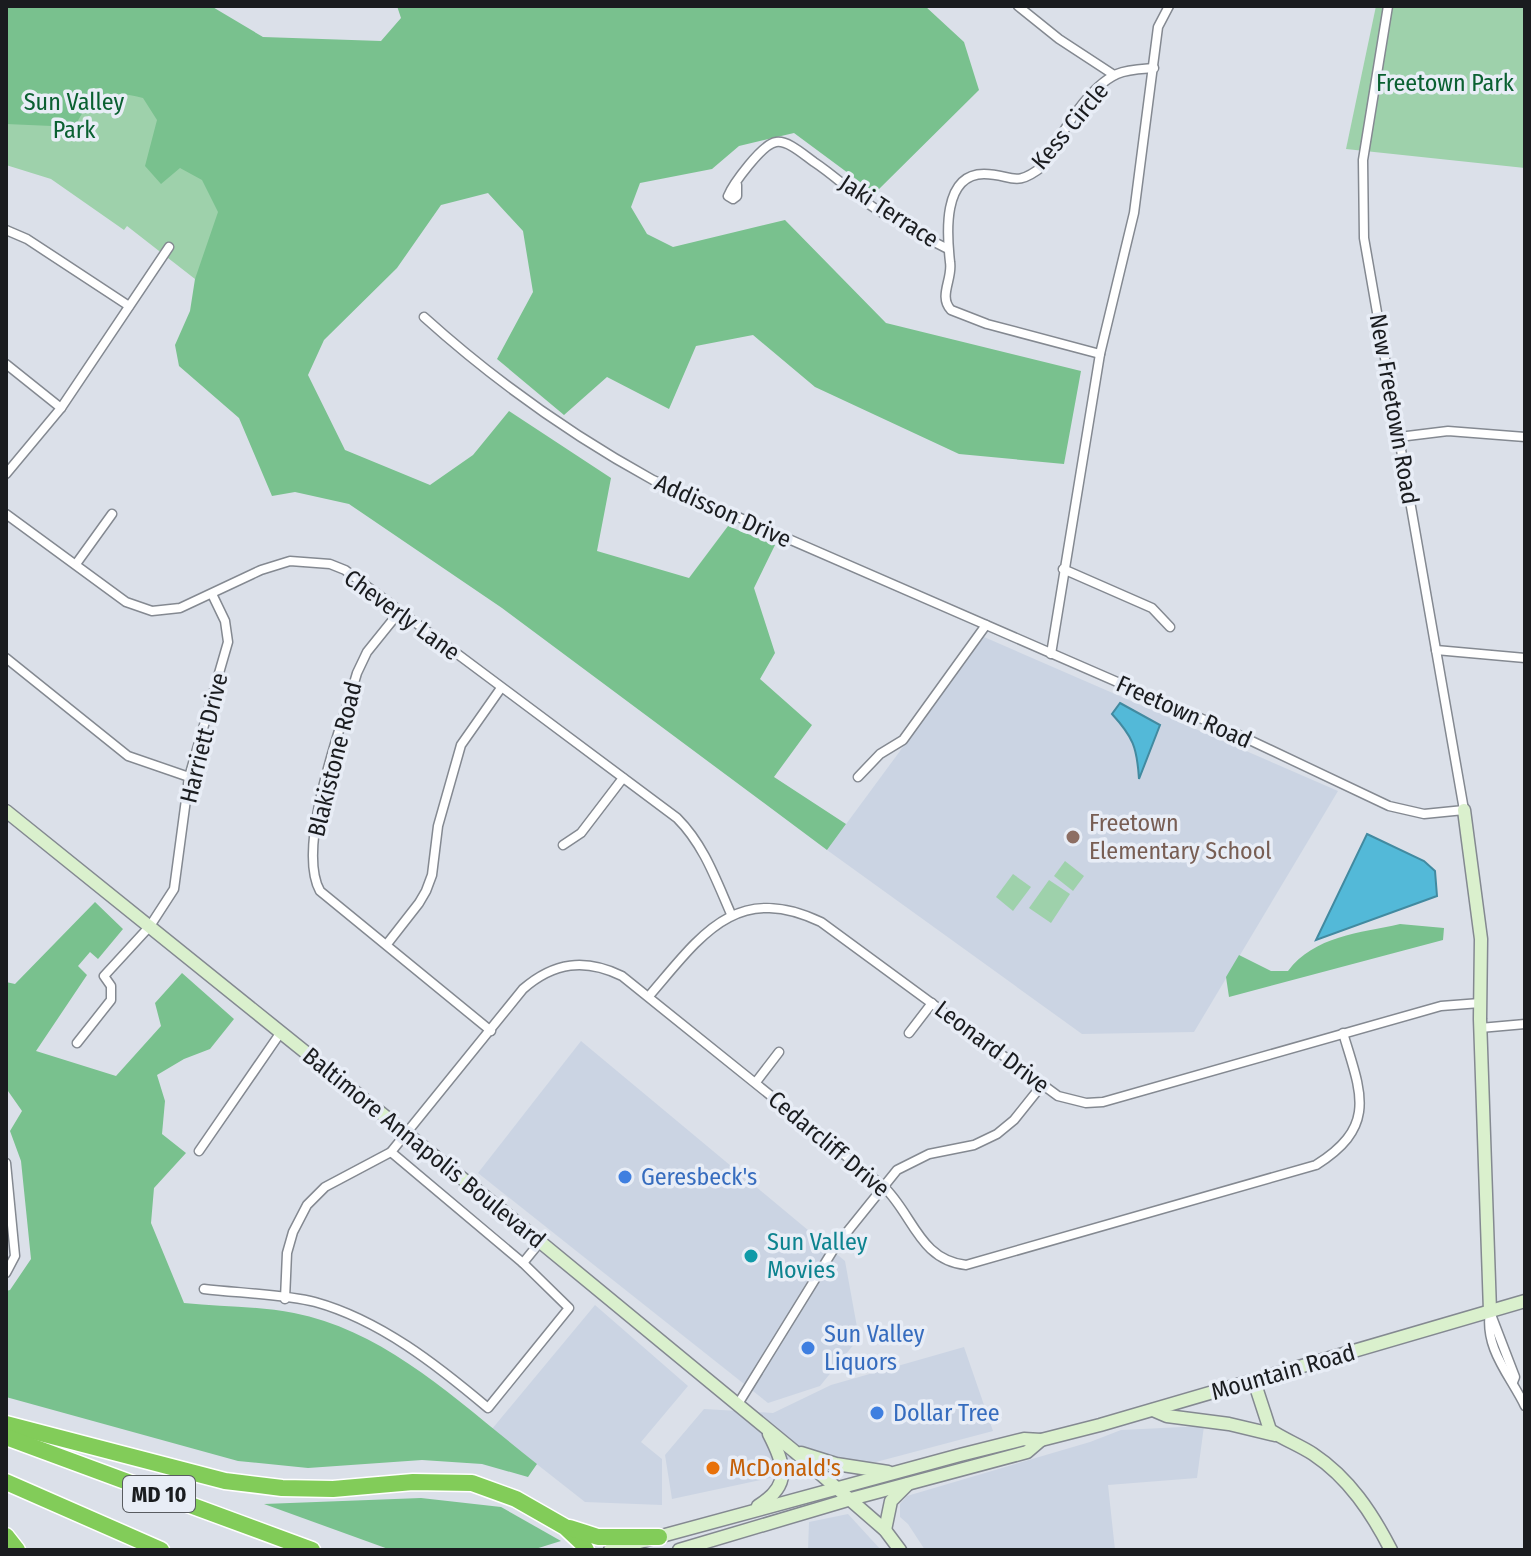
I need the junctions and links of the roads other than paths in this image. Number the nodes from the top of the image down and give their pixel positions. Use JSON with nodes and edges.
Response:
{"nodes":[{"id":1,"x":1018,"y":6,"type":"edge"},
{"id":2,"x":1169,"y":6,"type":"edge"},
{"id":3,"x":1388,"y":6,"type":"edge"},
{"id":4,"x":1154,"y":68,"type":"junction"},
{"id":5,"x":1114,"y":75,"type":"junction"},
{"id":6,"x":737,"y":185,"type":"dead end"},
{"id":7,"x":6,"y":230,"type":"edge"},
{"id":8,"x":169,"y":247,"type":"dead end"},
{"id":9,"x":948,"y":249,"type":"junction"},
{"id":10,"x":129,"y":306,"type":"junction"},
{"id":11,"x":424,"y":317,"type":"dead end"},
{"id":12,"x":1100,"y":354,"type":"junction"},
{"id":13,"x":6,"y":364,"type":"edge"},
{"id":14,"x":61,"y":408,"type":"junction"},
{"id":15,"x":1399,"y":437,"type":"junction"},
{"id":16,"x":1525,"y":437,"type":"edge"},
{"id":17,"x":6,"y":474,"type":"edge"},
{"id":18,"x":6,"y":514,"type":"edge"},
{"id":19,"x":112,"y":514,"type":"dead end"},
{"id":20,"x":76,"y":564,"type":"junction"},
{"id":21,"x":1063,"y":569,"type":"junction"},
{"id":22,"x":212,"y":594,"type":"junction"},
{"id":23,"x":400,"y":611,"type":"junction"},
{"id":24,"x":986,"y":625,"type":"junction"},
{"id":25,"x":1170,"y":627,"type":"dead end"},
{"id":26,"x":1436,"y":650,"type":"junction"},
{"id":27,"x":1051,"y":654,"type":"junction"},
{"id":28,"x":6,"y":658,"type":"edge"},
{"id":29,"x":1525,"y":658,"type":"edge"},
{"id":30,"x":501,"y":688,"type":"junction"},
{"id":31,"x":189,"y":777,"type":"junction"},
{"id":32,"x":858,"y":777,"type":"dead end"},
{"id":33,"x":623,"y":778,"type":"junction"},
{"id":34,"x":1464,"y":810,"type":"junction"},
{"id":35,"x":6,"y":811,"type":"edge"},
{"id":36,"x":563,"y":845,"type":"dead end"},
{"id":37,"x":731,"y":914,"type":"junction"},
{"id":38,"x":150,"y":926,"type":"junction"},
{"id":39,"x":387,"y":944,"type":"junction"},
{"id":40,"x":649,"y":996,"type":"junction"},
{"id":41,"x":932,"y":1003,"type":"junction"},
{"id":42,"x":1480,"y":1003,"type":"junction"},
{"id":43,"x":1525,"y":1024,"type":"edge"},
{"id":44,"x":1480,"y":1028,"type":"junction"},
{"id":45,"x":491,"y":1031,"type":"junction"},
{"id":46,"x":281,"y":1032,"type":"junction"},
{"id":47,"x":909,"y":1033,"type":"dead end"},
{"id":48,"x":1343,"y":1033,"type":"junction"},
{"id":49,"x":77,"y":1043,"type":"dead end"},
{"id":50,"x":779,"y":1052,"type":"dead end"},
{"id":51,"x":756,"y":1082,"type":"junction"},
{"id":52,"x":1042,"y":1085,"type":"junction"},
{"id":53,"x":406,"y":1134,"type":"junction"},
{"id":54,"x":199,"y":1151,"type":"dead end"},
{"id":55,"x":391,"y":1152,"type":"junction"},
{"id":56,"x":6,"y":1163,"type":"edge"},
{"id":57,"x":883,"y":1186,"type":"junction"},
{"id":58,"x":540,"y":1242,"type":"junction"},
{"id":59,"x":523,"y":1263,"type":"junction"},
{"id":60,"x":6,"y":1273,"type":"edge"},
{"id":61,"x":204,"y":1289,"type":"dead end"},
{"id":62,"x":285,"y":1299,"type":"junction"},
{"id":63,"x":1525,"y":1301,"type":"edge"},
{"id":64,"x":1490,"y":1311,"type":"junction"},
{"id":65,"x":1254,"y":1381,"type":"junction"},
{"id":66,"x":738,"y":1404,"type":"junction"},
{"id":67,"x":1525,"y":1406,"type":"edge"},
{"id":68,"x":1152,"y":1410,"type":"junction"},
{"id":69,"x":6,"y":1424,"type":"edge"},
{"id":70,"x":766,"y":1428,"type":"junction"},
{"id":71,"x":1278,"y":1436,"type":"junction"},
{"id":72,"x":6,"y":1437,"type":"edge"},
{"id":73,"x":1041,"y":1440,"type":"junction"},
{"id":74,"x":794,"y":1451,"type":"junction"},
{"id":75,"x":895,"y":1473,"type":"junction"},
{"id":76,"x":6,"y":1482,"type":"edge"},
{"id":77,"x":908,"y":1484,"type":"junction"},
{"id":78,"x":839,"y":1488,"type":"junction"},
{"id":79,"x":851,"y":1499,"type":"junction"},
{"id":80,"x":744,"y":1514,"type":"junction"},
{"id":81,"x":565,"y":1527,"type":"junction"},
{"id":82,"x":885,"y":1530,"type":"junction"},
{"id":83,"x":6,"y":1536,"type":"edge"},
{"id":84,"x":659,"y":1537,"type":"junction"},
{"id":85,"x":17,"y":1550,"type":"edge"},
{"id":86,"x":161,"y":1550,"type":"edge"},
{"id":87,"x":312,"y":1550,"type":"edge"},
{"id":88,"x":586,"y":1550,"type":"edge"},
{"id":89,"x":610,"y":1550,"type":"edge"},
{"id":90,"x":679,"y":1550,"type":"edge"},
{"id":91,"x":900,"y":1550,"type":"edge"},
{"id":92,"x":1391,"y":1550,"type":"edge"}],
"edges":[{"from":1,"to":5,"type":"street"},
{"from":2,"to":4,"type":"street"},
{"from":3,"to":15,"type":"street","name":"New Freetown Road"},
{"from":4,"to":5,"type":"street","name":"Kess Circle"},
{"from":4,"to":12,"type":"street"},
{"from":5,"to":9,"type":"street","name":"Kess Circle"},
{"from":6,"to":9,"type":"street","name":"Jaki Terrace"},
{"from":7,"to":10,"type":"street"},
{"from":8,"to":10,"type":"street"},
{"from":9,"to":12,"type":"street","name":"Jaki Terrace"},
{"from":10,"to":14,"type":"street"},
{"from":11,"to":24,"type":"street","name":"Addisson Drive"},
{"from":12,"to":21,"type":"street"},
{"from":13,"to":14,"type":"street"},
{"from":14,"to":17,"type":"street"},
{"from":15,"to":16,"type":"street"},
{"from":15,"to":26,"type":"street","name":"New Freetown Road"},
{"from":18,"to":20,"type":"street","name":"Cheverly Lane"},
{"from":19,"to":20,"type":"street"},
{"from":20,"to":22,"type":"street","name":"Cheverly Lane"},
{"from":21,"to":25,"type":"street"},
{"from":21,"to":27,"type":"street"},
{"from":22,"to":23,"type":"street","name":"Cheverly Lane"},
{"from":22,"to":31,"type":"street","name":"Harriett Drive"},
{"from":23,"to":30,"type":"street","name":"Cheverly Lane"},
{"from":23,"to":39,"type":"street","name":"Blakistone Road"},
{"from":24,"to":27,"type":"street","name":"Addisson Drive"},
{"from":24,"to":32,"type":"street"},
{"from":26,"to":29,"type":"street"},
{"from":26,"to":34,"type":"street","name":"New Freetown Road"},
{"from":27,"to":34,"type":"street","name":"Freetown Road"},
{"from":28,"to":31,"type":"street"},
{"from":30,"to":33,"type":"street","name":"Cheverly Lane"},
{"from":30,"to":39,"type":"street"},
{"from":31,"to":38,"type":"street","name":"Harriett Drive"},
{"from":33,"to":36,"type":"street"},
{"from":33,"to":37,"type":"street","name":"Cheverly Lane"},
{"from":34,"to":42,"type":"main road"},
{"from":35,"to":38,"type":"main road","name":"Baltimore Annapolis Boulevard"},
{"from":37,"to":40,"type":"street","name":"Leonard Drive"},
{"from":37,"to":41,"type":"street","name":"Leonard Drive"},
{"from":38,"to":46,"type":"main road","name":"Baltimore Annapolis Boulevard"},
{"from":38,"to":49,"type":"street","name":"Harriett Drive"},
{"from":39,"to":45,"type":"street","name":"Blakistone Road"},
{"from":40,"to":45,"type":"street","name":"Cedarcliff Drive"},
{"from":40,"to":51,"type":"street","name":"Cedarcliff Drive"},
{"from":41,"to":47,"type":"street"},
{"from":41,"to":52,"type":"street","name":"Leonard Drive"},
{"from":42,"to":44,"type":"main road"},
{"from":42,"to":48,"type":"street","name":"Leonard Drive"},
{"from":43,"to":44,"type":"street"},
{"from":44,"to":64,"type":"main road"},
{"from":45,"to":53,"type":"street","name":"Cedarcliff Drive"},
{"from":46,"to":53,"type":"main road","name":"Baltimore Annapolis Boulevard"},
{"from":46,"to":54,"type":"street"},
{"from":48,"to":52,"type":"street","name":"Leonard Drive"},
{"from":48,"to":57,"type":"street","name":"Cedarcliff Drive"},
{"from":50,"to":51,"type":"street"},
{"from":51,"to":57,"type":"street","name":"Cedarcliff Drive"},
{"from":52,"to":57,"type":"street"},
{"from":53,"to":55,"type":"street","name":"Cedarcliff Drive"},
{"from":53,"to":58,"type":"main road","name":"Baltimore Annapolis Boulevard"},
{"from":55,"to":59,"type":"street"},
{"from":55,"to":62,"type":"street"},
{"from":56,"to":60,"type":"street"},
{"from":57,"to":66,"type":"street"},
{"from":58,"to":59,"type":"street"},
{"from":58,"to":66,"type":"main road","name":"Baltimore Annapolis Boulevard"},
{"from":59,"to":62,"type":"street"},
{"from":61,"to":62,"type":"street"},
{"from":63,"to":64,"type":"main road","name":"Mountain Road"},
{"from":64,"to":65,"type":"main road","name":"Mountain Road"},
{"from":64,"to":67,"type":"street"},
{"from":65,"to":68,"type":"main road","name":"Mountain Road"},
{"from":65,"to":71,"type":"main road"},
{"from":66,"to":70,"type":"main road","name":"Baltimore Annapolis Boulevard"},
{"from":68,"to":71,"type":"main road"},
{"from":68,"to":73,"type":"main road","name":"Mountain Road"},
{"from":69,"to":81,"type":"highway"},
{"from":70,"to":74,"type":"main road","name":"Baltimore Annapolis Boulevard"},
{"from":70,"to":80,"type":"main road"},
{"from":71,"to":92,"type":"main road"},
{"from":72,"to":87,"type":"highway","number":"MD 10"},
{"from":73,"to":75,"type":"main road","name":"Mountain Road"},
{"from":73,"to":77,"type":"main road","name":"Mountain Road"},
{"from":74,"to":75,"type":"main road"},
{"from":74,"to":78,"type":"main road","name":"Baltimore Annapolis Boulevard"},
{"from":75,"to":78,"type":"main road","name":"Mountain Road"},
{"from":76,"to":86,"type":"highway","number":"MD 10"},
{"from":77,"to":79,"type":"main road","name":"Mountain Road"},
{"from":77,"to":82,"type":"main road"},
{"from":78,"to":79,"type":"main road","name":"Baltimore Annapolis Boulevard"},
{"from":78,"to":80,"type":"main road","name":"Mountain Road"},
{"from":79,"to":82,"type":"main road","name":"Baltimore Annapolis Boulevard"},
{"from":79,"to":90,"type":"main road","name":"Mountain Road"},
{"from":80,"to":84,"type":"main road","name":"Mountain Road"},
{"from":81,"to":84,"type":"highway"},
{"from":81,"to":88,"type":"highway"},
{"from":82,"to":91,"type":"main road","name":"Baltimore Annapolis Boulevard"},
{"from":83,"to":85,"type":"highway"},
{"from":84,"to":89,"type":"main road","name":"Mountain Road"}]}
